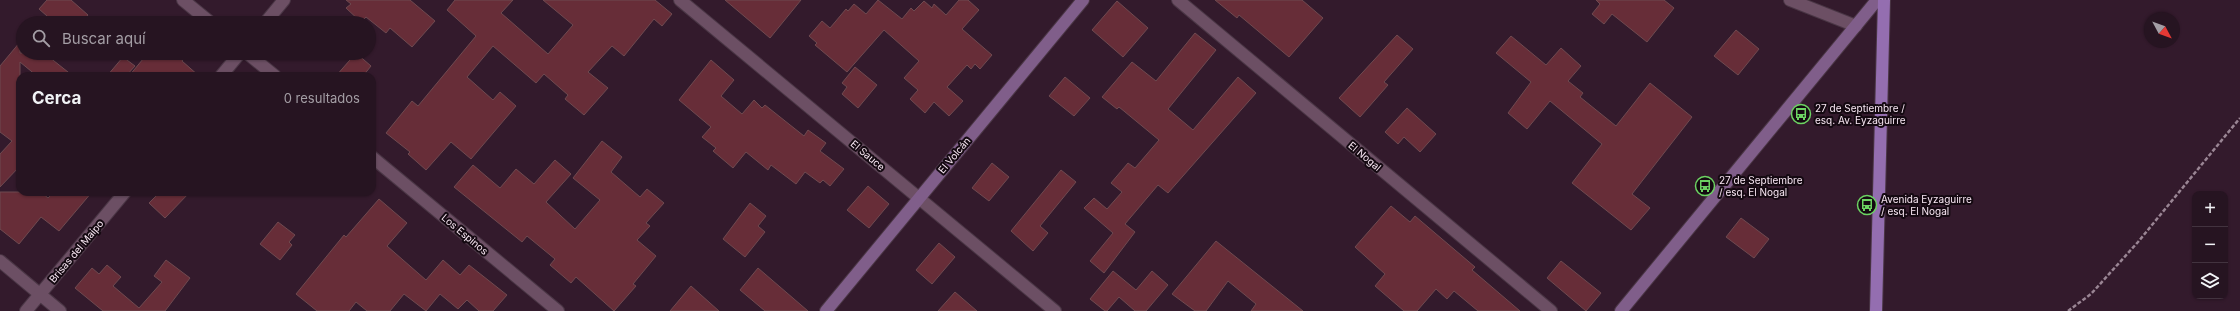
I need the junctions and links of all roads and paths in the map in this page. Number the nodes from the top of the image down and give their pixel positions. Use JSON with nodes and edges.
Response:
{"nodes":[{"id":1,"x":183,"y":0,"type":"edge"},
{"id":2,"x":284,"y":0,"type":"edge"},
{"id":3,"x":680,"y":0,"type":"edge"},
{"id":4,"x":1083,"y":0,"type":"edge"},
{"id":5,"x":1178,"y":0,"type":"edge"},
{"id":6,"x":1790,"y":0,"type":"edge"},
{"id":7,"x":1878,"y":0,"type":"edge"},
{"id":8,"x":1884,"y":0,"type":"edge"},
{"id":9,"x":202,"y":16,"type":"edge"},
{"id":10,"x":271,"y":16,"type":"edge"},
{"id":11,"x":1856,"y":26,"type":"junction"},
{"id":12,"x":234,"y":60,"type":"edge"},
{"id":13,"x":255,"y":60,"type":"edge"},
{"id":14,"x":224,"y":72,"type":"edge"},
{"id":15,"x":269,"y":72,"type":"edge"},
{"id":16,"x":2240,"y":118,"type":"edge"},
{"id":17,"x":376,"y":160,"type":"edge"},
{"id":18,"x":122,"y":196,"type":"edge"},
{"id":19,"x":919,"y":198,"type":"junction"},
{"id":20,"x":0,"y":261,"type":"edge"},
{"id":21,"x":40,"y":294,"type":"junction"},
{"id":22,"x":26,"y":311,"type":"edge"},
{"id":23,"x":60,"y":311,"type":"edge"},
{"id":24,"x":558,"y":311,"type":"edge"},
{"id":25,"x":826,"y":311,"type":"edge"},
{"id":26,"x":1055,"y":311,"type":"edge"},
{"id":27,"x":1551,"y":311,"type":"edge"},
{"id":28,"x":1621,"y":311,"type":"edge"},
{"id":29,"x":1876,"y":311,"type":"edge"},
{"id":30,"x":2068,"y":311,"type":"edge"}],
"edges":[{"from":1,"to":9,"type":"street"},
{"from":2,"to":10,"type":"street"},
{"from":3,"to":19,"type":"street","name":"El Sauce"},
{"from":4,"to":19,"type":"street","name":"El Volcán"},
{"from":5,"to":27,"type":"street","name":"El Nogal"},
{"from":6,"to":11,"type":"street"},
{"from":7,"to":11,"type":"street"},
{"from":8,"to":29,"type":"main road"},
{"from":11,"to":28,"type":"street"},
{"from":12,"to":14,"type":"street"},
{"from":13,"to":15,"type":"street"},
{"from":16,"to":30,"type":"path"},
{"from":17,"to":24,"type":"street","name":"Los Espinos"},
{"from":18,"to":21,"type":"street","name":"Brisas del Maipo"},
{"from":19,"to":25,"type":"street","name":"El Volcán"},
{"from":19,"to":26,"type":"street","name":"El Sauce"},
{"from":20,"to":21,"type":"street"},
{"from":21,"to":22,"type":"street","name":"Brisas del Maipo"},
{"from":21,"to":23,"type":"street"}]}
